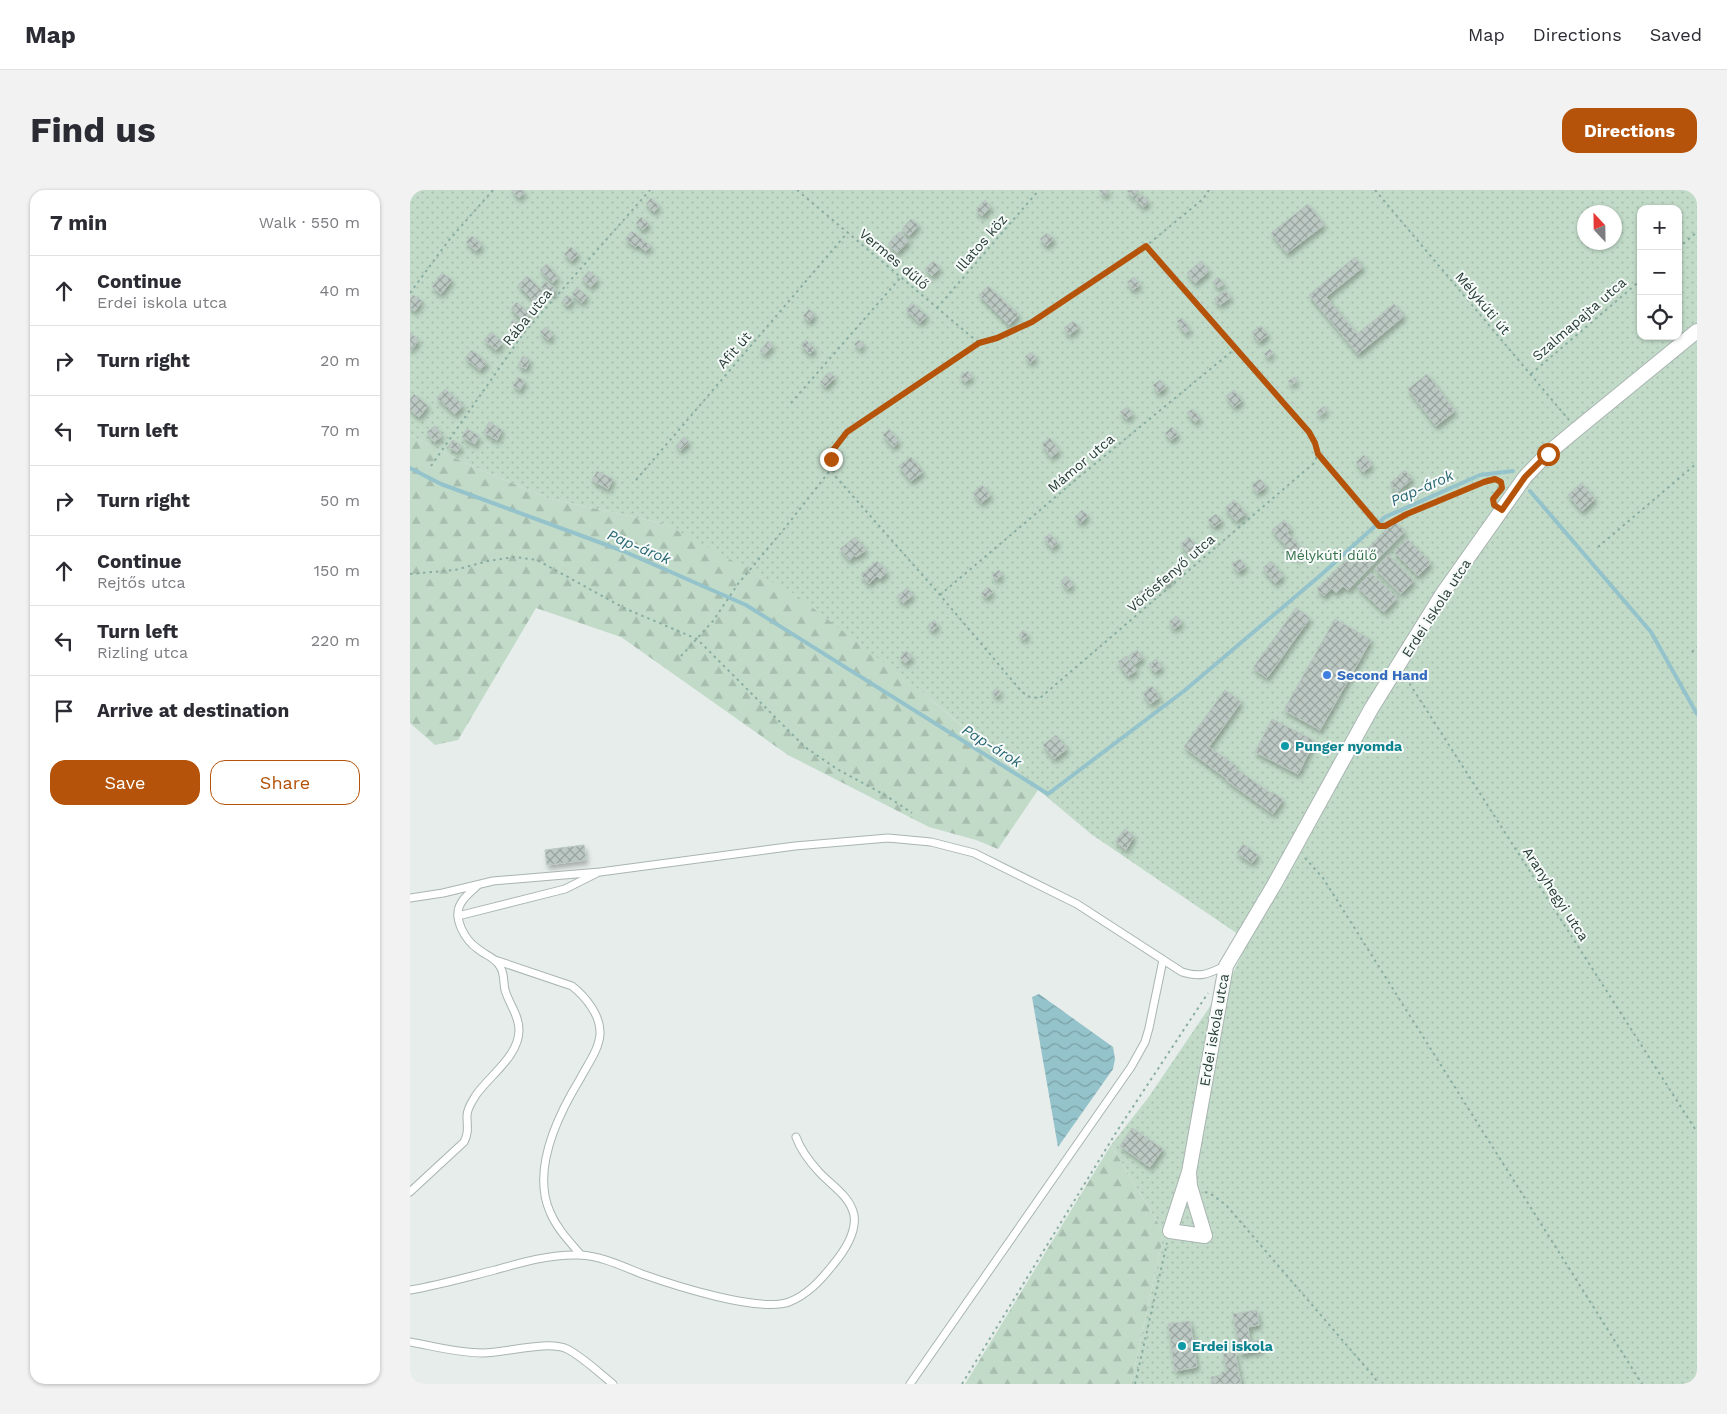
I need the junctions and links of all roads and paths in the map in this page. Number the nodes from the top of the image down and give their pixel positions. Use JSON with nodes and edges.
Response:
{"nodes":[{"id":1,"x":493,"y":190,"type":"edge"},
{"id":2,"x":650,"y":190,"type":"edge"},
{"id":3,"x":797,"y":190,"type":"edge"},
{"id":4,"x":1039,"y":190,"type":"edge"},
{"id":5,"x":1209,"y":190,"type":"edge"},
{"id":6,"x":1375,"y":190,"type":"edge"},
{"id":7,"x":848,"y":232,"type":"junction"},
{"id":8,"x":1697,"y":232,"type":"edge"},
{"id":9,"x":1682,"y":245,"type":"edge"},
{"id":10,"x":1146,"y":246,"type":"junction"},
{"id":11,"x":901,"y":277,"type":"junction"},
{"id":12,"x":1637,"y":283,"type":"edge"},
{"id":13,"x":410,"y":293,"type":"edge"},
{"id":14,"x":937,"y":308,"type":"junction"},
{"id":15,"x":1697,"y":331,"type":"edge"},
{"id":16,"x":979,"y":343,"type":"junction"},
{"id":17,"x":1236,"y":348,"type":"junction"},
{"id":18,"x":1530,"y":374,"type":"junction"},
{"id":19,"x":791,"y":403,"type":"dead end"},
{"id":20,"x":1577,"y":430,"type":"junction"},
{"id":21,"x":1318,"y":454,"type":"junction"},
{"id":22,"x":1697,"y":463,"type":"edge"},
{"id":23,"x":430,"y":466,"type":"dead end"},
{"id":24,"x":832,"y":468,"type":"junction"},
{"id":25,"x":636,"y":480,"type":"dead end"},
{"id":26,"x":1498,"y":494,"type":"dead end"},
{"id":27,"x":1598,"y":547,"type":"dead end"},
{"id":28,"x":410,"y":574,"type":"edge"},
{"id":29,"x":940,"y":594,"type":"junction"},
{"id":30,"x":697,"y":638,"type":"junction"},
{"id":31,"x":1697,"y":648,"type":"edge"},
{"id":32,"x":1692,"y":652,"type":"dead end"},
{"id":33,"x":681,"y":656,"type":"dead end"},
{"id":34,"x":1398,"y":666,"type":"junction"},
{"id":35,"x":912,"y":813,"type":"dead end"},
{"id":36,"x":1295,"y":846,"type":"junction"},
{"id":37,"x":600,"y":872,"type":"junction"},
{"id":38,"x":480,"y":885,"type":"junction"},
{"id":39,"x":410,"y":898,"type":"edge"},
{"id":40,"x":458,"y":916,"type":"junction"},
{"id":41,"x":495,"y":960,"type":"junction"},
{"id":42,"x":1163,"y":960,"type":"junction"},
{"id":43,"x":1226,"y":966,"type":"junction"},
{"id":44,"x":1209,"y":991,"type":"dead end"},
{"id":45,"x":1697,"y":1132,"type":"edge"},
{"id":46,"x":796,"y":1138,"type":"dead end"},
{"id":47,"x":1189,"y":1179,"type":"junction"},
{"id":48,"x":410,"y":1192,"type":"edge"},
{"id":49,"x":1170,"y":1232,"type":"junction"},
{"id":50,"x":581,"y":1255,"type":"junction"},
{"id":51,"x":410,"y":1290,"type":"edge"},
{"id":52,"x":410,"y":1342,"type":"edge"},
{"id":53,"x":613,"y":1384,"type":"edge"},
{"id":54,"x":910,"y":1384,"type":"edge"},
{"id":55,"x":962,"y":1384,"type":"edge"},
{"id":56,"x":1135,"y":1384,"type":"edge"},
{"id":57,"x":1378,"y":1384,"type":"edge"},
{"id":58,"x":1642,"y":1384,"type":"edge"}],
"edges":[{"from":1,"to":13,"type":"path"},
{"from":2,"to":23,"type":"path","name":"Rába utca"},
{"from":3,"to":7,"type":"path","name":"Vermes dűlő"},
{"from":4,"to":14,"type":"path","name":"Illatos köz"},
{"from":5,"to":10,"type":"path"},
{"from":6,"to":18,"type":"path","name":"Mélykúti út"},
{"from":7,"to":11,"type":"path","name":"Vermes dűlő"},
{"from":7,"to":25,"type":"path","name":"Afit út"},
{"from":8,"to":9,"type":"path"},
{"from":10,"to":16,"type":"path"},
{"from":10,"to":17,"type":"path"},
{"from":11,"to":14,"type":"path","name":"Vermes dűlő"},
{"from":11,"to":19,"type":"path"},
{"from":12,"to":18,"type":"path","name":"Szalmapajta utca"},
{"from":14,"to":16,"type":"path","name":"Vermes dűlő"},
{"from":15,"to":20,"type":"street","name":"Erdei iskola utca"},
{"from":16,"to":24,"type":"path"},
{"from":17,"to":21,"type":"path"},
{"from":17,"to":29,"type":"path","name":"Mámor utca"},
{"from":18,"to":20,"type":"path","name":"Mélykúti út"},
{"from":20,"to":34,"type":"street","name":"Erdei iskola utca"},
{"from":21,"to":26,"type":"path"},
{"from":21,"to":29,"type":"path","name":"Vörösfenyő utca"},
{"from":22,"to":27,"type":"path"},
{"from":24,"to":29,"type":"path"},
{"from":24,"to":30,"type":"path"},
{"from":28,"to":30,"type":"path"},
{"from":30,"to":33,"type":"path"},
{"from":30,"to":35,"type":"path"},
{"from":31,"to":32,"type":"path"},
{"from":34,"to":36,"type":"street","name":"Erdei iskola utca"},
{"from":34,"to":45,"type":"path","name":"Aranyhegyi utca"},
{"from":36,"to":43,"type":"street","name":"Erdei iskola utca"},
{"from":36,"to":58,"type":"path"},
{"from":37,"to":38,"type":"lane"},
{"from":37,"to":40,"type":"lane"},
{"from":37,"to":42,"type":"lane"},
{"from":38,"to":39,"type":"lane"},
{"from":38,"to":40,"type":"lane"},
{"from":40,"to":41,"type":"lane"},
{"from":41,"to":48,"type":"lane"},
{"from":41,"to":50,"type":"lane"},
{"from":42,"to":43,"type":"lane"},
{"from":42,"to":54,"type":"lane"},
{"from":43,"to":47,"type":"street","name":"Erdei iskola utca"},
{"from":44,"to":55,"type":"path"},
{"from":46,"to":50,"type":"lane"},
{"from":47,"to":49,"type":"street","name":"Erdei iskola utca"},
{"from":47,"to":49,"type":"street","name":"Erdei iskola utca"},
{"from":47,"to":57,"type":"path"},
{"from":49,"to":56,"type":"path"},
{"from":50,"to":51,"type":"lane"},
{"from":52,"to":53,"type":"lane"}]}
